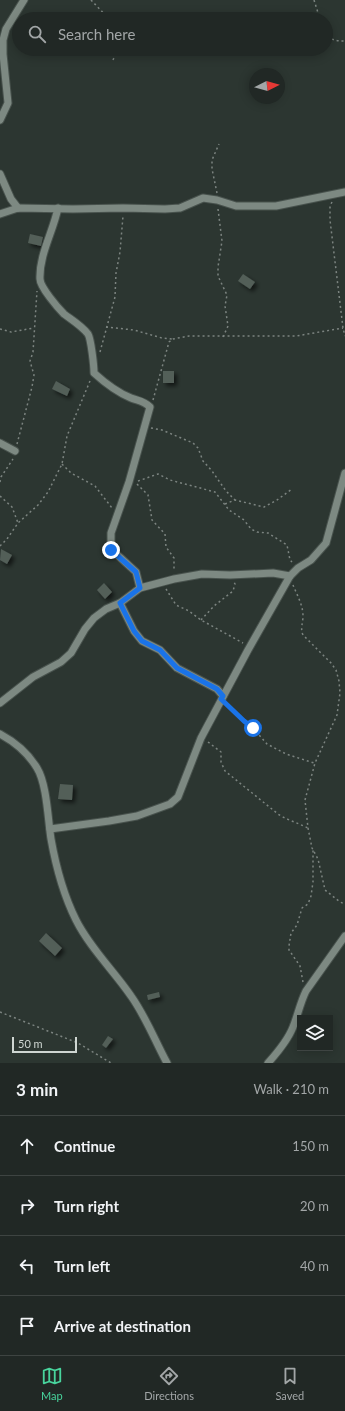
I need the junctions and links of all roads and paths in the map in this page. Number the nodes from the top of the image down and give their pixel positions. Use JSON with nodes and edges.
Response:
{"nodes":[{"id":1,"x":24,"y":0,"type":"edge"},
{"id":2,"x":91,"y":0,"type":"edge"},
{"id":3,"x":314,"y":0,"type":"edge"},
{"id":4,"x":17,"y":12,"type":"edge"},
{"id":5,"x":102,"y":12,"type":"edge"},
{"id":6,"x":318,"y":12,"type":"edge"},
{"id":7,"x":12,"y":19,"type":"edge"},
{"id":8,"x":333,"y":40,"type":"edge"},
{"id":9,"x":345,"y":41,"type":"edge"},
{"id":10,"x":115,"y":56,"type":"edge"},
{"id":11,"x":113,"y":60,"type":"dead end"},
{"id":12,"x":0,"y":120,"type":"edge"},
{"id":13,"x":219,"y":144,"type":"dead end"},
{"id":14,"x":0,"y":174,"type":"edge"},
{"id":15,"x":342,"y":192,"type":"edge"},
{"id":16,"x":217,"y":200,"type":"junction"},
{"id":17,"x":18,"y":208,"type":"junction"},
{"id":18,"x":58,"y":208,"type":"junction"},
{"id":19,"x":123,"y":208,"type":"junction"},
{"id":20,"x":0,"y":214,"type":"edge"},
{"id":21,"x":39,"y":281,"type":"junction"},
{"id":22,"x":106,"y":327,"type":"junction"},
{"id":23,"x":34,"y":328,"type":"junction"},
{"id":24,"x":343,"y":328,"type":"junction"},
{"id":25,"x":0,"y":329,"type":"edge"},
{"id":26,"x":345,"y":336,"type":"edge"},
{"id":27,"x":223,"y":337,"type":"junction"},
{"id":28,"x":173,"y":339,"type":"junction"},
{"id":29,"x":100,"y":354,"type":"dead end"},
{"id":30,"x":94,"y":373,"type":"junction"},
{"id":31,"x":150,"y":408,"type":"junction"},
{"id":32,"x":145,"y":427,"type":"junction"},
{"id":33,"x":0,"y":442,"type":"edge"},
{"id":34,"x":15,"y":452,"type":"junction"},
{"id":35,"x":62,"y":464,"type":"junction"},
{"id":36,"x":345,"y":473,"type":"edge"},
{"id":37,"x":0,"y":482,"type":"edge"},
{"id":38,"x":292,"y":489,"type":"dead end"},
{"id":39,"x":0,"y":496,"type":"edge"},
{"id":40,"x":235,"y":500,"type":"junction"},
{"id":41,"x":225,"y":504,"type":"junction"},
{"id":42,"x":117,"y":516,"type":"junction"},
{"id":43,"x":18,"y":523,"type":"junction"},
{"id":44,"x":0,"y":546,"type":"edge"},
{"id":45,"x":298,"y":568,"type":"junction"},
{"id":46,"x":230,"y":575,"type":"junction"},
{"id":47,"x":290,"y":576,"type":"junction"},
{"id":48,"x":174,"y":579,"type":"junction"},
{"id":49,"x":162,"y":582,"type":"junction"},
{"id":50,"x":140,"y":588,"type":"junction"},
{"id":51,"x":120,"y":603,"type":"junction"},
{"id":52,"x":201,"y":620,"type":"junction"},
{"id":53,"x":248,"y":650,"type":"junction"},
{"id":54,"x":222,"y":698,"type":"junction"},
{"id":55,"x":0,"y":703,"type":"edge"},
{"id":56,"x":0,"y":734,"type":"edge"},
{"id":57,"x":201,"y":738,"type":"junction"},
{"id":58,"x":315,"y":764,"type":"junction"},
{"id":59,"x":308,"y":828,"type":"junction"},
{"id":60,"x":50,"y":829,"type":"junction"},
{"id":61,"x":312,"y":848,"type":"junction"},
{"id":62,"x":345,"y":904,"type":"edge"},
{"id":63,"x":345,"y":936,"type":"edge"},
{"id":64,"x":306,"y":991,"type":"junction"},
{"id":65,"x":0,"y":1012,"type":"edge"},
{"id":66,"x":111,"y":1063,"type":"edge"},
{"id":67,"x":167,"y":1063,"type":"edge"},
{"id":68,"x":268,"y":1063,"type":"edge"}],
"edges":[{"from":1,"to":4,"type":"street"},
{"from":2,"to":5,"type":"path"},
{"from":3,"to":6,"type":"path"},
{"from":7,"to":12,"type":"street"},
{"from":8,"to":9,"type":"path"},
{"from":10,"to":11,"type":"path"},
{"from":13,"to":16,"type":"path"},
{"from":14,"to":17,"type":"street"},
{"from":15,"to":16,"type":"street"},
{"from":15,"to":24,"type":"path"},
{"from":16,"to":19,"type":"street"},
{"from":16,"to":27,"type":"path"},
{"from":17,"to":18,"type":"street"},
{"from":17,"to":20,"type":"street"},
{"from":18,"to":19,"type":"street"},
{"from":18,"to":21,"type":"street"},
{"from":19,"to":22,"type":"path"},
{"from":21,"to":23,"type":"path"},
{"from":21,"to":30,"type":"street"},
{"from":22,"to":28,"type":"path"},
{"from":22,"to":29,"type":"path"},
{"from":23,"to":25,"type":"path"},
{"from":23,"to":34,"type":"path"},
{"from":24,"to":26,"type":"path"},
{"from":24,"to":27,"type":"path"},
{"from":27,"to":28,"type":"path"},
{"from":28,"to":31,"type":"path"},
{"from":30,"to":31,"type":"street"},
{"from":30,"to":35,"type":"path"},
{"from":31,"to":32,"type":"street"},
{"from":32,"to":40,"type":"path"},
{"from":32,"to":42,"type":"street"},
{"from":33,"to":34,"type":"street"},
{"from":34,"to":37,"type":"path"},
{"from":35,"to":42,"type":"path"},
{"from":35,"to":43,"type":"path"},
{"from":36,"to":45,"type":"street"},
{"from":38,"to":40,"type":"path"},
{"from":39,"to":43,"type":"path"},
{"from":40,"to":41,"type":"path"},
{"from":41,"to":45,"type":"path"},
{"from":41,"to":48,"type":"path"},
{"from":42,"to":50,"type":"street"},
{"from":43,"to":44,"type":"path"},
{"from":45,"to":47,"type":"street"},
{"from":46,"to":47,"type":"street"},
{"from":46,"to":48,"type":"street"},
{"from":46,"to":52,"type":"path"},
{"from":47,"to":53,"type":"street"},
{"from":47,"to":58,"type":"path"},
{"from":48,"to":49,"type":"street"},
{"from":49,"to":50,"type":"street"},
{"from":49,"to":52,"type":"path"},
{"from":50,"to":51,"type":"street"},
{"from":51,"to":54,"type":"street"},
{"from":51,"to":55,"type":"street"},
{"from":52,"to":53,"type":"path"},
{"from":53,"to":54,"type":"street"},
{"from":54,"to":57,"type":"street"},
{"from":54,"to":58,"type":"path"},
{"from":56,"to":60,"type":"street"},
{"from":57,"to":59,"type":"path"},
{"from":57,"to":60,"type":"street"},
{"from":58,"to":59,"type":"path"},
{"from":59,"to":61,"type":"path"},
{"from":60,"to":67,"type":"street"},
{"from":61,"to":62,"type":"path"},
{"from":61,"to":64,"type":"path"},
{"from":63,"to":64,"type":"street"},
{"from":64,"to":68,"type":"street"},
{"from":65,"to":66,"type":"path"}]}
